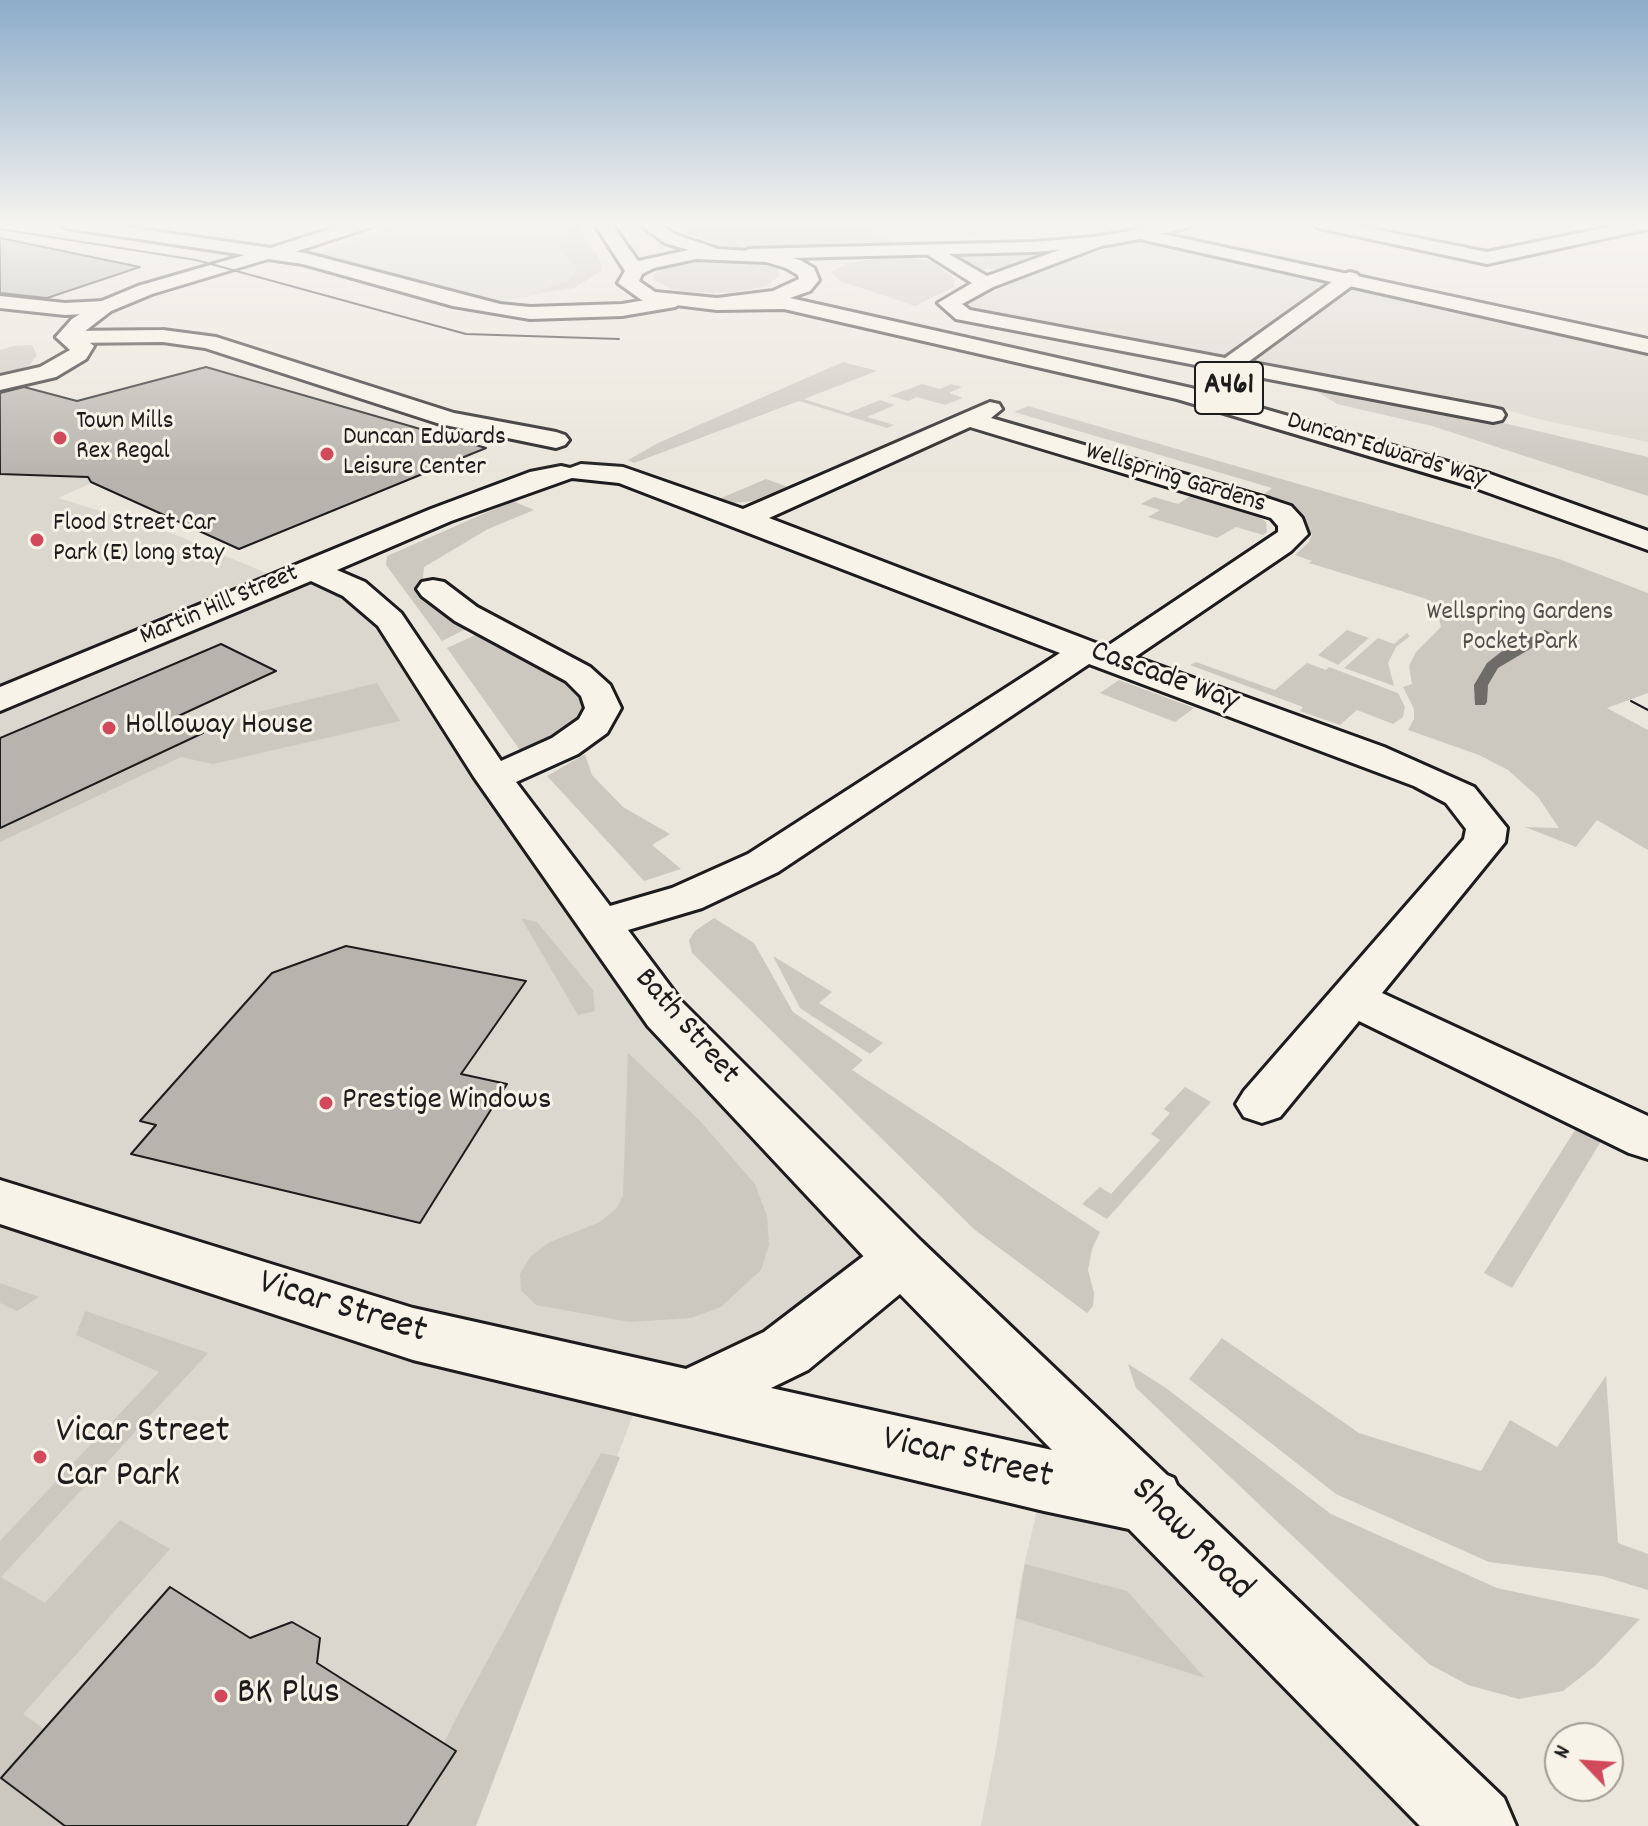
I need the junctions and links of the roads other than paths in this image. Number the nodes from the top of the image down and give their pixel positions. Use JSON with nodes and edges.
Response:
{"nodes":[{"id":1,"x":58,"y":308,"type":"edge"},
{"id":2,"x":80,"y":308,"type":"edge"},
{"id":3,"x":102,"y":308,"type":"edge"},
{"id":4,"x":493,"y":308,"type":"edge"},
{"id":5,"x":633,"y":308,"type":"edge"},
{"id":6,"x":807,"y":308,"type":"edge"},
{"id":7,"x":877,"y":308,"type":"edge"},
{"id":8,"x":955,"y":308,"type":"edge"},
{"id":9,"x":1308,"y":308,"type":"edge"},
{"id":10,"x":1482,"y":308,"type":"edge"},
{"id":11,"x":67,"y":337,"type":"junction"},
{"id":12,"x":1648,"y":346,"type":"edge"},
{"id":13,"x":1229,"y":365,"type":"junction"},
{"id":14,"x":0,"y":383,"type":"edge"},
{"id":15,"x":1493,"y":415,"type":"dead end"},
{"id":16,"x":449,"y":419,"type":"junction"},
{"id":17,"x":515,"y":460,"type":"junction"},
{"id":18,"x":1504,"y":464,"type":"dead end"},
{"id":19,"x":571,"y":473,"type":"junction"},
{"id":20,"x":441,"y":515,"type":"junction"},
{"id":21,"x":744,"y":519,"type":"junction"},
{"id":22,"x":1648,"y":541,"type":"edge"},
{"id":23,"x":310,"y":569,"type":"junction"},
{"id":24,"x":433,"y":589,"type":"dead end"},
{"id":25,"x":1098,"y":655,"type":"junction"},
{"id":26,"x":0,"y":700,"type":"edge"},
{"id":27,"x":493,"y":777,"type":"junction"},
{"id":28,"x":599,"y":924,"type":"junction"},
{"id":29,"x":1354,"y":999,"type":"junction"},
{"id":30,"x":1262,"y":1104,"type":"dead end"},
{"id":31,"x":1648,"y":1139,"type":"edge"},
{"id":32,"x":0,"y":1202,"type":"edge"},
{"id":33,"x":902,"y":1259,"type":"junction"},
{"id":34,"x":690,"y":1397,"type":"junction"},
{"id":35,"x":1150,"y":1501,"type":"junction"},
{"id":36,"x":1476,"y":1826,"type":"edge"}],
"edges":[{"from":1,"to":2,"type":"main road"},
{"from":3,"to":11,"type":"main road"},
{"from":4,"to":5,"type":"main road"},
{"from":6,"to":22,"type":"main road","name":"Duncan Edwards Way","number":"A461"},
{"from":7,"to":18,"type":"main road","name":"Duncan Edwards Way","number":"A461"},
{"from":8,"to":13,"type":"main road"},
{"from":9,"to":13,"type":"main road"},
{"from":10,"to":12,"type":"main road"},
{"from":11,"to":14,"type":"main road"},
{"from":11,"to":16,"type":"main road"},
{"from":13,"to":15,"type":"main road"},
{"from":16,"to":17,"type":"main road"},
{"from":16,"to":17,"type":"main road","name":"Martin Hill Street"},
{"from":17,"to":19,"type":"main road"},
{"from":17,"to":20,"type":"main road","name":"Martin Hill Street"},
{"from":19,"to":20,"type":"main road","name":"Martin Hill Street"},
{"from":19,"to":21,"type":"main road","name":"Cascade Way"},
{"from":20,"to":23,"type":"main road","name":"Martin Hill Street"},
{"from":21,"to":25,"type":"main road","name":"Cascade Way"},
{"from":21,"to":25,"type":"main road","name":"Wellspring Gardens"},
{"from":23,"to":26,"type":"main road","name":"Martin Hill Street"},
{"from":23,"to":27,"type":"main road","name":"Bath Street"},
{"from":24,"to":27,"type":"main road"},
{"from":25,"to":28,"type":"main road"},
{"from":25,"to":29,"type":"main road","name":"Cascade Way"},
{"from":27,"to":28,"type":"main road","name":"Bath Street"},
{"from":28,"to":33,"type":"main road","name":"Bath Street"},
{"from":29,"to":30,"type":"main road","name":"Cascade Way"},
{"from":29,"to":31,"type":"main road"},
{"from":32,"to":34,"type":"main road","name":"Vicar Street"},
{"from":33,"to":34,"type":"main road"},
{"from":33,"to":35,"type":"main road","name":"Shaw Road"},
{"from":34,"to":35,"type":"main road","name":"Vicar Street"},
{"from":35,"to":36,"type":"main road","name":"Shaw Road"}]}
